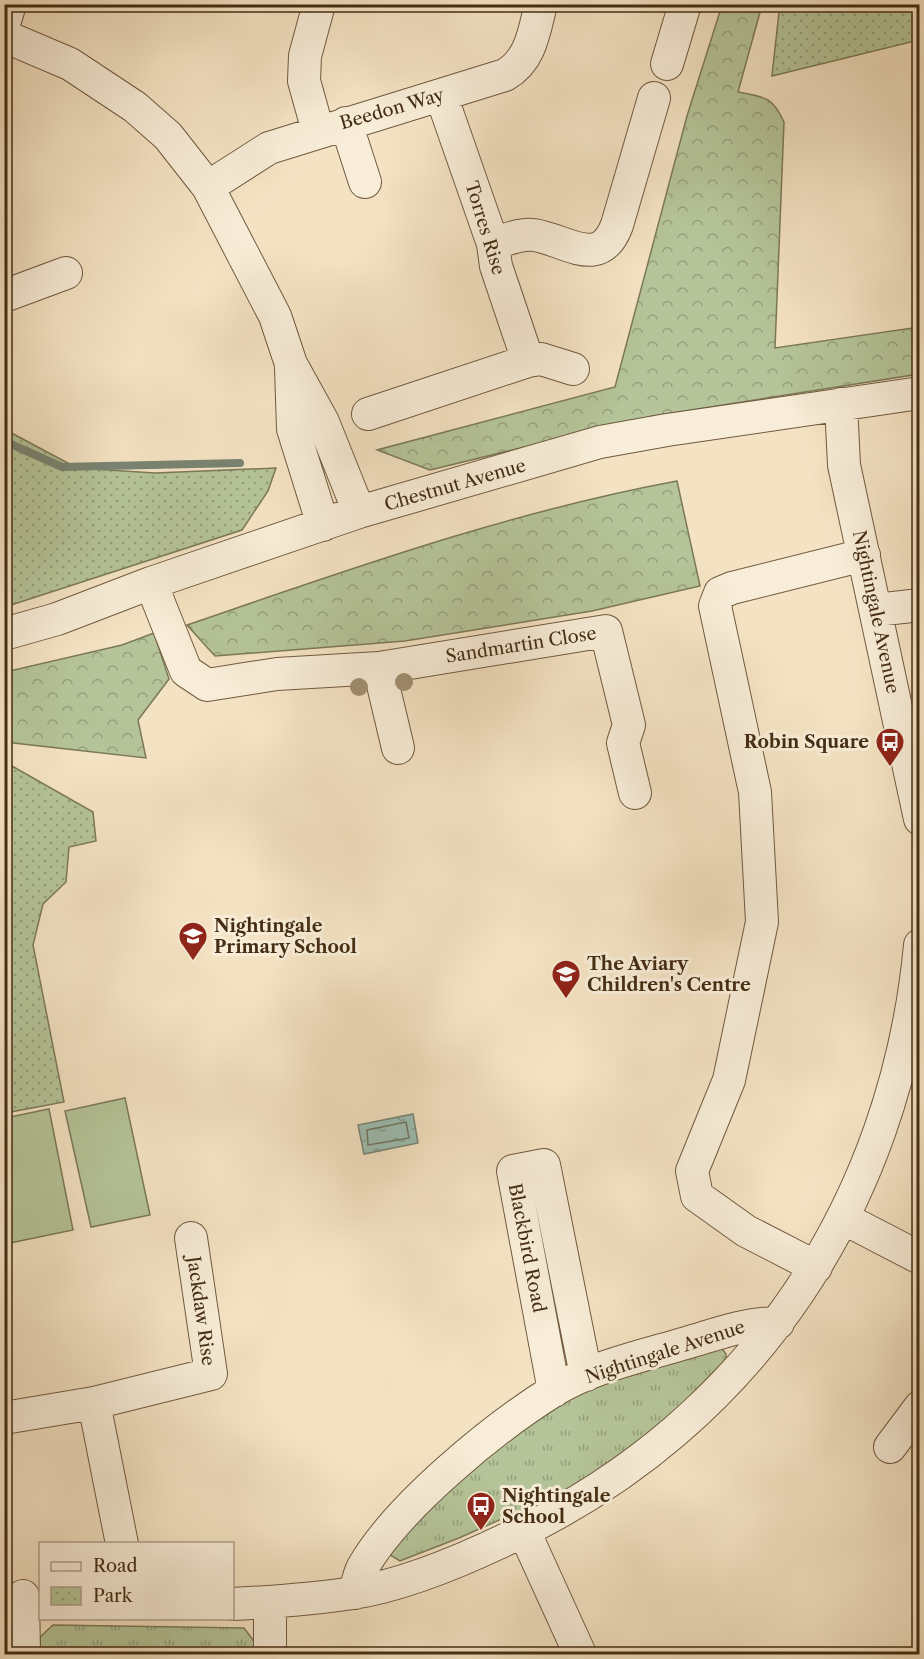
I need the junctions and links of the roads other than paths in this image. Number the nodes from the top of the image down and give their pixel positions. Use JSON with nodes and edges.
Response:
{"nodes":[{"id":1,"x":9,"y":4,"type":"edge"},
{"id":2,"x":319,"y":4,"type":"edge"},
{"id":3,"x":541,"y":4,"type":"edge"},
{"id":4,"x":685,"y":4,"type":"edge"},
{"id":5,"x":4,"y":24,"type":"edge"},
{"id":6,"x":4,"y":36,"type":"edge"},
{"id":7,"x":667,"y":64,"type":"dead end"},
{"id":8,"x":441,"y":95,"type":"junction"},
{"id":9,"x":654,"y":98,"type":"dead end"},
{"id":10,"x":332,"y":127,"type":"junction"},
{"id":11,"x":365,"y":182,"type":"dead end"},
{"id":12,"x":208,"y":187,"type":"junction"},
{"id":13,"x":493,"y":244,"type":"junction"},
{"id":14,"x":66,"y":273,"type":"dead end"},
{"id":15,"x":4,"y":296,"type":"edge"},
{"id":16,"x":528,"y":361,"type":"junction"},
{"id":17,"x":291,"y":364,"type":"junction"},
{"id":18,"x":573,"y":369,"type":"dead end"},
{"id":19,"x":920,"y":393,"type":"edge"},
{"id":20,"x":841,"y":404,"type":"junction"},
{"id":21,"x":368,"y":414,"type":"dead end"},
{"id":22,"x":359,"y":512,"type":"junction"},
{"id":23,"x":322,"y":525,"type":"junction"},
{"id":24,"x":864,"y":555,"type":"junction"},
{"id":25,"x":151,"y":583,"type":"junction"},
{"id":26,"x":920,"y":605,"type":"edge"},
{"id":27,"x":876,"y":610,"type":"junction"},
{"id":28,"x":4,"y":634,"type":"edge"},
{"id":29,"x":379,"y":668,"type":"junction"},
{"id":30,"x":398,"y":748,"type":"dead end"},
{"id":31,"x":635,"y":793,"type":"dead end"},
{"id":32,"x":920,"y":819,"type":"edge"},
{"id":33,"x":920,"y":945,"type":"edge"},
{"id":34,"x":843,"y":1218,"type":"junction"},
{"id":35,"x":190,"y":1238,"type":"dead end"},
{"id":36,"x":920,"y":1258,"type":"edge"},
{"id":37,"x":816,"y":1268,"type":"junction"},
{"id":38,"x":778,"y":1323,"type":"junction"},
{"id":39,"x":586,"y":1375,"type":"junction"},
{"id":40,"x":554,"y":1390,"type":"junction"},
{"id":41,"x":94,"y":1403,"type":"junction"},
{"id":42,"x":920,"y":1407,"type":"edge"},
{"id":43,"x":4,"y":1418,"type":"edge"},
{"id":44,"x":890,"y":1448,"type":"dead end"},
{"id":45,"x":524,"y":1531,"type":"junction"},
{"id":46,"x":122,"y":1542,"type":"edge"},
{"id":47,"x":355,"y":1593,"type":"junction"},
{"id":48,"x":23,"y":1597,"type":"edge"},
{"id":49,"x":270,"y":1602,"type":"junction"},
{"id":50,"x":234,"y":1604,"type":"edge"},
{"id":51,"x":24,"y":1654,"type":"edge"},
{"id":52,"x":270,"y":1654,"type":"edge"},
{"id":53,"x":580,"y":1654,"type":"edge"}],
"edges":[{"from":1,"to":5,"type":"street"},
{"from":2,"to":10,"type":"street"},
{"from":3,"to":8,"type":"street","name":"Beedon Way"},
{"from":4,"to":7,"type":"street"},
{"from":6,"to":12,"type":"street"},
{"from":8,"to":10,"type":"street","name":"Beedon Way"},
{"from":8,"to":13,"type":"street","name":"Torres Rise"},
{"from":9,"to":13,"type":"street"},
{"from":10,"to":11,"type":"street"},
{"from":10,"to":12,"type":"street","name":"Beedon Way"},
{"from":12,"to":17,"type":"street"},
{"from":13,"to":16,"type":"street","name":"Torres Rise"},
{"from":14,"to":15,"type":"street"},
{"from":16,"to":18,"type":"street"},
{"from":16,"to":21,"type":"street"},
{"from":17,"to":22,"type":"street"},
{"from":17,"to":23,"type":"street"},
{"from":19,"to":20,"type":"street","name":"Chestnut Avenue"},
{"from":20,"to":22,"type":"street","name":"Chestnut Avenue"},
{"from":20,"to":24,"type":"street","name":"Nightingale Avenue"},
{"from":22,"to":23,"type":"street","name":"Chestnut Avenue"},
{"from":23,"to":25,"type":"street","name":"Chestnut Avenue"},
{"from":24,"to":27,"type":"street","name":"Nightingale Avenue"},
{"from":24,"to":37,"type":"street"},
{"from":25,"to":28,"type":"street","name":"Chestnut Avenue"},
{"from":25,"to":29,"type":"street","name":"Sandmartin Close"},
{"from":26,"to":27,"type":"street"},
{"from":27,"to":32,"type":"street","name":"Nightingale Avenue"},
{"from":29,"to":30,"type":"street"},
{"from":29,"to":31,"type":"street","name":"Sandmartin Close"},
{"from":33,"to":34,"type":"street","name":"Nightingale Avenue"},
{"from":34,"to":36,"type":"street"},
{"from":34,"to":37,"type":"street","name":"Nightingale Avenue"},
{"from":35,"to":41,"type":"street","name":"Jackdaw Rise"},
{"from":37,"to":38,"type":"street","name":"Nightingale Avenue"},
{"from":38,"to":39,"type":"street","name":"Nightingale Avenue"},
{"from":38,"to":45,"type":"street","name":"Nightingale Avenue"},
{"from":39,"to":40,"type":"street","name":"Nightingale Avenue"},
{"from":39,"to":40,"type":"street","name":"Blackbird Road"},
{"from":40,"to":47,"type":"street","name":"Nightingale Avenue"},
{"from":41,"to":43,"type":"street","name":"Jackdaw Rise"},
{"from":41,"to":46,"type":"street"},
{"from":42,"to":44,"type":"street"},
{"from":45,"to":47,"type":"street","name":"Nightingale Avenue"},
{"from":45,"to":53,"type":"street"},
{"from":47,"to":49,"type":"street","name":"Nightingale Avenue"},
{"from":48,"to":51,"type":"street"},
{"from":49,"to":50,"type":"street","name":"Nightingale Avenue"},
{"from":49,"to":52,"type":"street"}]}
